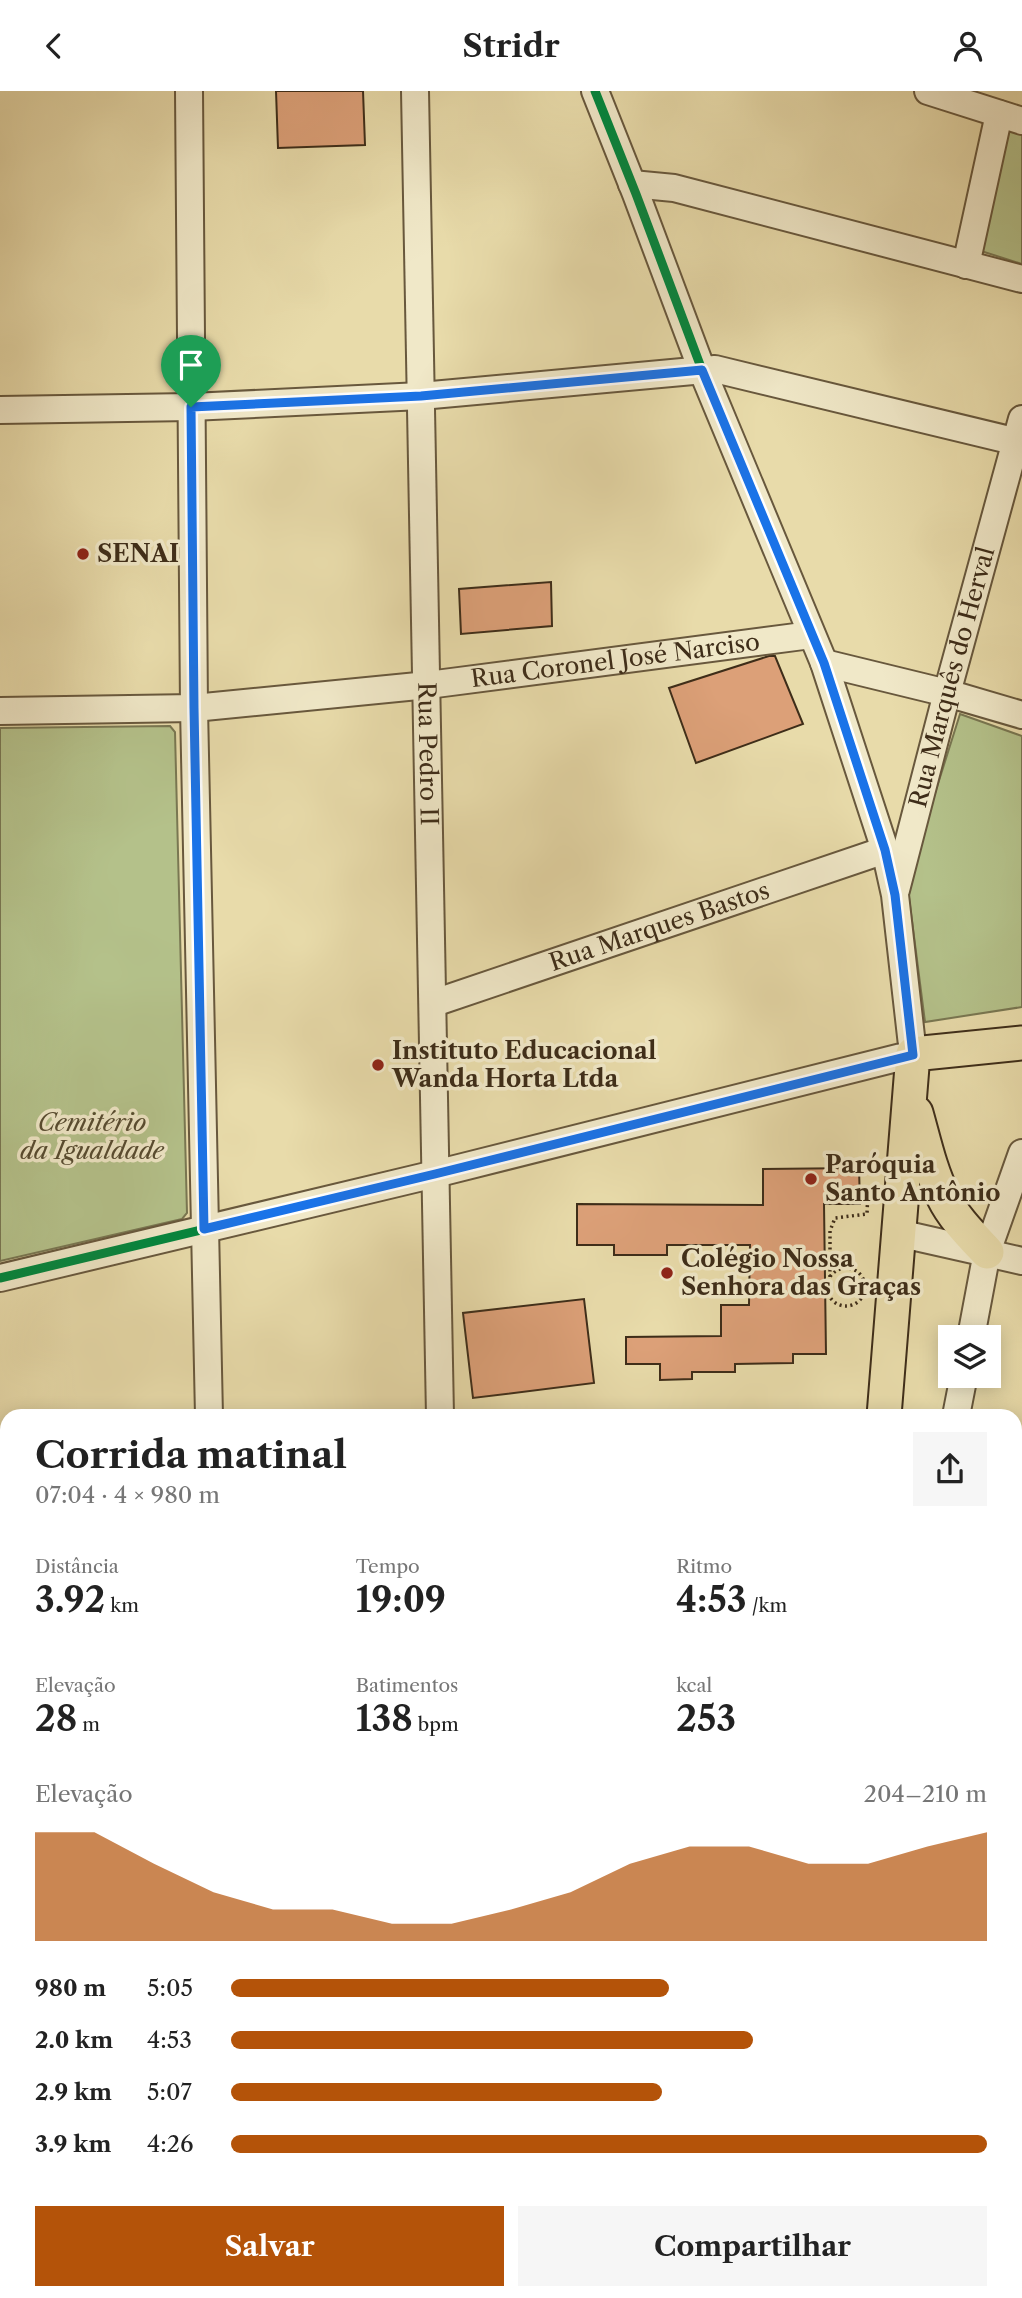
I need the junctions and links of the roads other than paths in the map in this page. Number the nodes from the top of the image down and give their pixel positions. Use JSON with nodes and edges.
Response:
{"nodes":[{"id":1,"x":189,"y":91,"type":"edge"},
{"id":2,"x":415,"y":91,"type":"edge"},
{"id":3,"x":594,"y":91,"type":"edge"},
{"id":4,"x":928,"y":91,"type":"edge"},
{"id":5,"x":1010,"y":117,"type":"edge"},
{"id":6,"x":632,"y":184,"type":"junction"},
{"id":7,"x":966,"y":265,"type":"junction"},
{"id":8,"x":1022,"y":279,"type":"edge"},
{"id":9,"x":702,"y":370,"type":"junction"},
{"id":10,"x":421,"y":396,"type":"junction"},
{"id":11,"x":191,"y":407,"type":"junction"},
{"id":12,"x":0,"y":410,"type":"edge"},
{"id":13,"x":1020,"y":434,"type":"edge"},
{"id":14,"x":811,"y":635,"type":"junction"},
{"id":15,"x":824,"y":663,"type":"junction"},
{"id":16,"x":428,"y":685,"type":"junction"},
{"id":17,"x":947,"y":693,"type":"junction"},
{"id":18,"x":194,"y":708,"type":"junction"},
{"id":19,"x":0,"y":711,"type":"edge"},
{"id":20,"x":1022,"y":715,"type":"edge"},
{"id":21,"x":885,"y":850,"type":"junction"},
{"id":22,"x":895,"y":895,"type":"junction"},
{"id":23,"x":433,"y":1003,"type":"junction"},
{"id":24,"x":1022,"y":1043,"type":"edge"},
{"id":25,"x":913,"y":1055,"type":"junction"},
{"id":26,"x":910,"y":1093,"type":"junction"},
{"id":27,"x":1022,"y":1153,"type":"edge"},
{"id":28,"x":435,"y":1174,"type":"junction"},
{"id":29,"x":204,"y":1229,"type":"junction"},
{"id":30,"x":898,"y":1233,"type":"junction"},
{"id":31,"x":987,"y":1252,"type":"junction"},
{"id":32,"x":1022,"y":1261,"type":"edge"},
{"id":33,"x":0,"y":1278,"type":"edge"},
{"id":34,"x":973,"y":1325,"type":"edge"},
{"id":35,"x":961,"y":1388,"type":"edge"},
{"id":36,"x":209,"y":1409,"type":"edge"},
{"id":37,"x":440,"y":1409,"type":"edge"},
{"id":38,"x":885,"y":1409,"type":"edge"},
{"id":39,"x":957,"y":1409,"type":"edge"}],
"edges":[{"from":1,"to":11,"type":"street"},
{"from":2,"to":10,"type":"street","name":"Rua Pedro II"},
{"from":3,"to":6,"type":"street"},
{"from":4,"to":5,"type":"street"},
{"from":5,"to":7,"type":"street"},
{"from":6,"to":7,"type":"street"},
{"from":6,"to":9,"type":"street"},
{"from":7,"to":8,"type":"street"},
{"from":9,"to":10,"type":"street"},
{"from":9,"to":13,"type":"street"},
{"from":9,"to":14,"type":"street"},
{"from":10,"to":11,"type":"street"},
{"from":10,"to":16,"type":"street","name":"Rua Pedro II"},
{"from":11,"to":12,"type":"street"},
{"from":11,"to":18,"type":"street"},
{"from":13,"to":17,"type":"street","name":"Rua Marquês do Herval"},
{"from":14,"to":15,"type":"street"},
{"from":14,"to":16,"type":"street","name":"Rua Coronel José Narciso"},
{"from":15,"to":17,"type":"street"},
{"from":15,"to":21,"type":"street"},
{"from":16,"to":18,"type":"street","name":"Rua Coronel José Narciso"},
{"from":16,"to":23,"type":"street","name":"Rua Pedro II"},
{"from":17,"to":20,"type":"street"},
{"from":17,"to":22,"type":"street","name":"Rua Marquês do Herval"},
{"from":18,"to":19,"type":"street","name":"Rua Coronel José Narciso"},
{"from":18,"to":29,"type":"street"},
{"from":21,"to":22,"type":"street"},
{"from":21,"to":23,"type":"street","name":"Rua Marques Bastos"},
{"from":22,"to":25,"type":"street"},
{"from":23,"to":28,"type":"street","name":"Rua Pedro II"},
{"from":24,"to":25,"type":"main road"},
{"from":25,"to":26,"type":"main road"},
{"from":25,"to":28,"type":"street"},
{"from":26,"to":30,"type":"main road"},
{"from":26,"to":31,"type":"main road"},
{"from":27,"to":31,"type":"street"},
{"from":28,"to":29,"type":"street"},
{"from":28,"to":37,"type":"street","name":"Rua Pedro II"},
{"from":29,"to":33,"type":"street"},
{"from":29,"to":36,"type":"street"},
{"from":30,"to":31,"type":"street"},
{"from":30,"to":38,"type":"main road"},
{"from":31,"to":32,"type":"street"},
{"from":31,"to":34,"type":"street"},
{"from":35,"to":39,"type":"street"}]}
